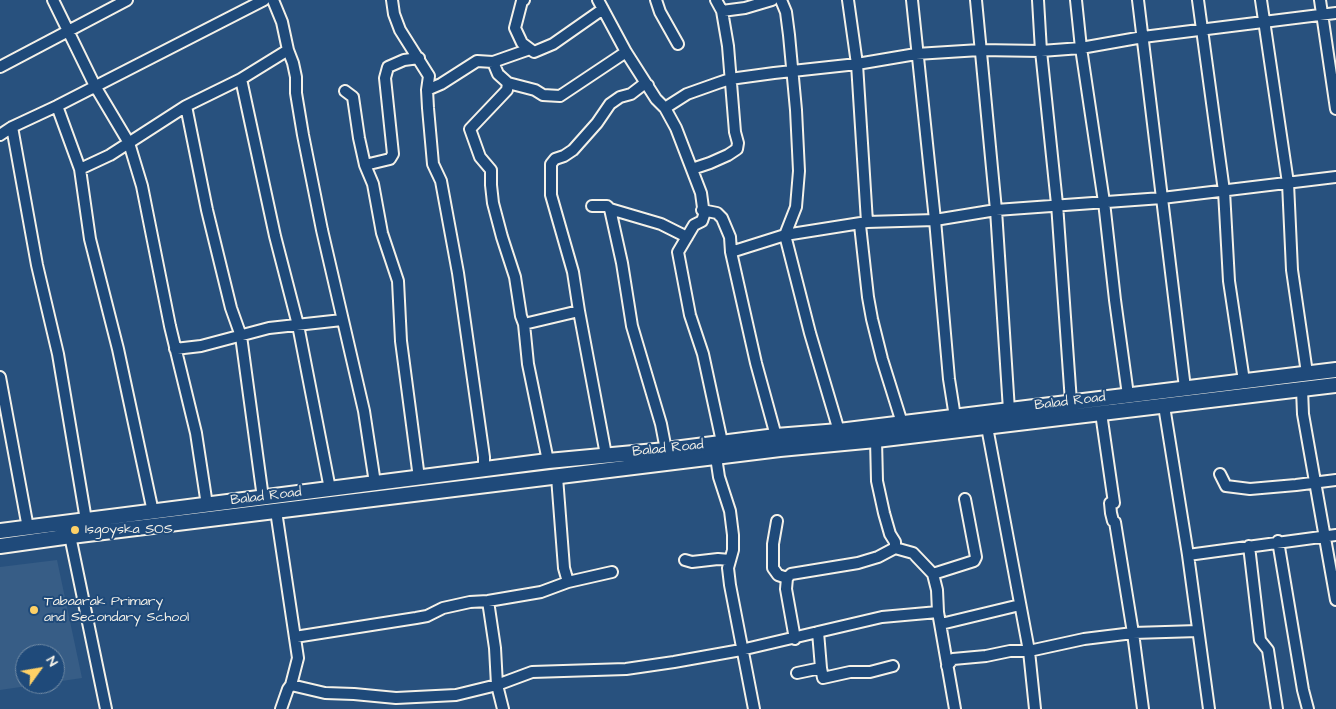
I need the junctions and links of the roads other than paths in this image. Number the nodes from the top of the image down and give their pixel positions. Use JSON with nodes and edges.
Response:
{"nodes":[{"id":1,"x":53,"y":0,"type":"edge"},
{"id":2,"x":127,"y":0,"type":"edge"},
{"id":3,"x":264,"y":0,"type":"edge"},
{"id":4,"x":273,"y":0,"type":"edge"},
{"id":5,"x":392,"y":0,"type":"edge"},
{"id":6,"x":524,"y":0,"type":"edge"},
{"id":7,"x":656,"y":0,"type":"edge"},
{"id":8,"x":716,"y":0,"type":"edge"},
{"id":9,"x":772,"y":0,"type":"edge"},
{"id":10,"x":781,"y":0,"type":"edge"},
{"id":11,"x":848,"y":0,"type":"edge"},
{"id":12,"x":912,"y":0,"type":"edge"},
{"id":13,"x":976,"y":0,"type":"edge"},
{"id":14,"x":1038,"y":0,"type":"edge"},
{"id":15,"x":1076,"y":0,"type":"edge"},
{"id":16,"x":1138,"y":0,"type":"edge"},
{"id":17,"x":1198,"y":0,"type":"edge"},
{"id":18,"x":1261,"y":0,"type":"edge"},
{"id":19,"x":1320,"y":0,"type":"edge"},
{"id":20,"x":601,"y":5,"type":"edge"},
{"id":21,"x":722,"y":11,"type":"junction"},
{"id":22,"x":1336,"y":13,"type":"edge"},
{"id":23,"x":1321,"y":14,"type":"junction"},
{"id":24,"x":1264,"y":23,"type":"junction"},
{"id":25,"x":1202,"y":29,"type":"junction"},
{"id":26,"x":68,"y":32,"type":"junction"},
{"id":27,"x":1143,"y":37,"type":"junction"},
{"id":28,"x":678,"y":44,"type":"dead end"},
{"id":29,"x":1081,"y":48,"type":"junction"},
{"id":30,"x":288,"y":50,"type":"junction"},
{"id":31,"x":530,"y":50,"type":"junction"},
{"id":32,"x":980,"y":50,"type":"junction"},
{"id":33,"x":1041,"y":51,"type":"junction"},
{"id":34,"x":626,"y":52,"type":"junction"},
{"id":35,"x":916,"y":54,"type":"junction"},
{"id":36,"x":419,"y":58,"type":"junction"},
{"id":37,"x":493,"y":62,"type":"junction"},
{"id":38,"x":856,"y":64,"type":"junction"},
{"id":39,"x":0,"y":67,"type":"edge"},
{"id":40,"x":792,"y":71,"type":"junction"},
{"id":41,"x":241,"y":79,"type":"junction"},
{"id":42,"x":730,"y":79,"type":"junction"},
{"id":43,"x":508,"y":83,"type":"junction"},
{"id":44,"x":648,"y":85,"type":"junction"},
{"id":45,"x":95,"y":86,"type":"junction"},
{"id":46,"x":427,"y":90,"type":"junction"},
{"id":47,"x":345,"y":91,"type":"dead end"},
{"id":48,"x":57,"y":106,"type":"junction"},
{"id":49,"x":186,"y":106,"type":"junction"},
{"id":50,"x":665,"y":108,"type":"junction"},
{"id":51,"x":1336,"y":110,"type":"edge"},
{"id":52,"x":12,"y":127,"type":"junction"},
{"id":53,"x":0,"y":135,"type":"edge"},
{"id":54,"x":129,"y":143,"type":"junction"},
{"id":55,"x":365,"y":165,"type":"junction"},
{"id":56,"x":80,"y":169,"type":"junction"},
{"id":57,"x":692,"y":170,"type":"junction"},
{"id":58,"x":1336,"y":177,"type":"edge"},
{"id":59,"x":1288,"y":183,"type":"junction"},
{"id":60,"x":1224,"y":191,"type":"junction"},
{"id":61,"x":1162,"y":198,"type":"junction"},
{"id":62,"x":1104,"y":202,"type":"junction"},
{"id":63,"x":1057,"y":204,"type":"junction"},
{"id":64,"x":592,"y":206,"type":"dead end"},
{"id":65,"x":610,"y":209,"type":"junction"},
{"id":66,"x":702,"y":210,"type":"junction"},
{"id":67,"x":996,"y":210,"type":"junction"},
{"id":68,"x":935,"y":220,"type":"junction"},
{"id":69,"x":864,"y":223,"type":"junction"},
{"id":70,"x":785,"y":236,"type":"junction"},
{"id":71,"x":687,"y":237,"type":"junction"},
{"id":72,"x":731,"y":252,"type":"junction"},
{"id":73,"x":579,"y":311,"type":"junction"},
{"id":74,"x":342,"y":320,"type":"junction"},
{"id":75,"x":524,"y":324,"type":"junction"},
{"id":76,"x":298,"y":325,"type":"junction"},
{"id":77,"x":241,"y":336,"type":"junction"},
{"id":78,"x":175,"y":349,"type":"junction"},
{"id":79,"x":1336,"y":370,"type":"edge"},
{"id":80,"x":1307,"y":373,"type":"junction"},
{"id":81,"x":0,"y":377,"type":"edge"},
{"id":82,"x":1244,"y":381,"type":"junction"},
{"id":83,"x":1336,"y":385,"type":"edge"},
{"id":84,"x":1185,"y":388,"type":"junction"},
{"id":85,"x":1302,"y":389,"type":"junction"},
{"id":86,"x":1128,"y":395,"type":"junction"},
{"id":87,"x":1071,"y":402,"type":"junction"},
{"id":88,"x":1164,"y":406,"type":"junction"},
{"id":89,"x":1010,"y":410,"type":"junction"},
{"id":90,"x":1101,"y":413,"type":"junction"},
{"id":91,"x":955,"y":417,"type":"junction"},
{"id":92,"x":902,"y":423,"type":"junction"},
{"id":93,"x":988,"y":427,"type":"junction"},
{"id":94,"x":839,"y":431,"type":"junction"},
{"id":95,"x":776,"y":436,"type":"junction"},
{"id":96,"x":876,"y":440,"type":"junction"},
{"id":97,"x":722,"y":442,"type":"junction"},
{"id":98,"x":666,"y":450,"type":"junction"},
{"id":99,"x":606,"y":455,"type":"junction"},
{"id":100,"x":716,"y":457,"type":"junction"},
{"id":101,"x":548,"y":461,"type":"junction"},
{"id":102,"x":484,"y":469,"type":"junction"},
{"id":103,"x":1220,"y":474,"type":"dead end"},
{"id":104,"x":557,"y":477,"type":"junction"},
{"id":105,"x":419,"y":478,"type":"junction"},
{"id":106,"x":1336,"y":480,"type":"edge"},
{"id":107,"x":1315,"y":482,"type":"junction"},
{"id":108,"x":375,"y":483,"type":"junction"},
{"id":109,"x":330,"y":489,"type":"junction"},
{"id":110,"x":263,"y":498,"type":"junction"},
{"id":111,"x":965,"y":499,"type":"dead end"},
{"id":112,"x":207,"y":505,"type":"junction"},
{"id":113,"x":276,"y":511,"type":"junction"},
{"id":114,"x":153,"y":512,"type":"junction"},
{"id":115,"x":86,"y":520,"type":"junction"},
{"id":116,"x":777,"y":521,"type":"dead end"},
{"id":117,"x":28,"y":528,"type":"junction"},
{"id":118,"x":69,"y":529,"type":"junction"},
{"id":119,"x":0,"y":531,"type":"edge"},
{"id":120,"x":1336,"y":534,"type":"edge"},
{"id":121,"x":1324,"y":535,"type":"junction"},
{"id":122,"x":1278,"y":541,"type":"junction"},
{"id":123,"x":0,"y":546,"type":"edge"},
{"id":124,"x":1249,"y":546,"type":"junction"},
{"id":125,"x":895,"y":548,"type":"junction"},
{"id":126,"x":1188,"y":555,"type":"junction"},
{"id":127,"x":686,"y":560,"type":"dead end"},
{"id":128,"x":730,"y":560,"type":"junction"},
{"id":129,"x":612,"y":572,"type":"dead end"},
{"id":130,"x":933,"y":574,"type":"junction"},
{"id":131,"x":787,"y":578,"type":"junction"},
{"id":132,"x":568,"y":582,"type":"junction"},
{"id":133,"x":1336,"y":600,"type":"edge"},
{"id":134,"x":488,"y":601,"type":"junction"},
{"id":135,"x":1020,"y":605,"type":"junction"},
{"id":136,"x":938,"y":612,"type":"junction"},
{"id":137,"x":941,"y":624,"type":"junction"},
{"id":138,"x":1198,"y":631,"type":"junction"},
{"id":139,"x":818,"y":632,"type":"junction"},
{"id":140,"x":1133,"y":633,"type":"junction"},
{"id":141,"x":295,"y":637,"type":"junction"},
{"id":142,"x":795,"y":639,"type":"junction"},
{"id":143,"x":741,"y":650,"type":"junction"},
{"id":144,"x":1029,"y":651,"type":"junction"},
{"id":145,"x":893,"y":666,"type":"dead end"},
{"id":146,"x":947,"y":666,"type":"junction"},
{"id":147,"x":821,"y":668,"type":"junction"},
{"id":148,"x":797,"y":673,"type":"dead end"},
{"id":149,"x":496,"y":684,"type":"junction"},
{"id":150,"x":291,"y":685,"type":"junction"},
{"id":151,"x":106,"y":709,"type":"edge"},
{"id":152,"x":281,"y":709,"type":"edge"},
{"id":153,"x":503,"y":709,"type":"edge"},
{"id":154,"x":754,"y":709,"type":"edge"},
{"id":155,"x":956,"y":709,"type":"edge"},
{"id":156,"x":1035,"y":709,"type":"edge"},
{"id":157,"x":1143,"y":709,"type":"edge"},
{"id":158,"x":1209,"y":709,"type":"edge"},
{"id":159,"x":1278,"y":709,"type":"edge"},
{"id":160,"x":1308,"y":709,"type":"edge"}],
"edges":[{"from":1,"to":26,"type":"street"},
{"from":2,"to":26,"type":"street"},
{"from":3,"to":45,"type":"street"},
{"from":4,"to":30,"type":"street"},
{"from":5,"to":36,"type":"street"},
{"from":6,"to":31,"type":"street"},
{"from":7,"to":28,"type":"street"},
{"from":8,"to":21,"type":"street"},
{"from":9,"to":21,"type":"street"},
{"from":10,"to":40,"type":"street"},
{"from":11,"to":38,"type":"street"},
{"from":12,"to":35,"type":"street"},
{"from":13,"to":32,"type":"street"},
{"from":14,"to":33,"type":"street"},
{"from":15,"to":29,"type":"street"},
{"from":16,"to":27,"type":"street"},
{"from":17,"to":25,"type":"street"},
{"from":18,"to":24,"type":"street"},
{"from":19,"to":23,"type":"street"},
{"from":20,"to":31,"type":"street"},
{"from":20,"to":34,"type":"street"},
{"from":21,"to":42,"type":"street"},
{"from":22,"to":23,"type":"street"},
{"from":23,"to":24,"type":"street"},
{"from":23,"to":51,"type":"street"},
{"from":24,"to":25,"type":"street"},
{"from":24,"to":59,"type":"street"},
{"from":25,"to":27,"type":"street"},
{"from":25,"to":60,"type":"street"},
{"from":26,"to":39,"type":"street"},
{"from":26,"to":45,"type":"street"},
{"from":27,"to":29,"type":"street"},
{"from":27,"to":61,"type":"street"},
{"from":29,"to":33,"type":"street"},
{"from":29,"to":62,"type":"street"},
{"from":30,"to":41,"type":"street"},
{"from":30,"to":74,"type":"street"},
{"from":31,"to":37,"type":"street"},
{"from":32,"to":33,"type":"street"},
{"from":32,"to":35,"type":"street"},
{"from":32,"to":67,"type":"street"},
{"from":33,"to":63,"type":"street"},
{"from":34,"to":43,"type":"street"},
{"from":34,"to":44,"type":"street"},
{"from":35,"to":38,"type":"street"},
{"from":35,"to":68,"type":"street"},
{"from":36,"to":46,"type":"street"},
{"from":36,"to":55,"type":"street"},
{"from":37,"to":43,"type":"street"},
{"from":37,"to":46,"type":"street"},
{"from":38,"to":40,"type":"street"},
{"from":38,"to":69,"type":"street"},
{"from":40,"to":42,"type":"street"},
{"from":40,"to":70,"type":"street"},
{"from":41,"to":49,"type":"street"},
{"from":41,"to":76,"type":"street"},
{"from":42,"to":50,"type":"street"},
{"from":42,"to":57,"type":"street"},
{"from":43,"to":75,"type":"street"},
{"from":44,"to":50,"type":"street"},
{"from":44,"to":73,"type":"street"},
{"from":45,"to":48,"type":"street"},
{"from":45,"to":54,"type":"street"},
{"from":46,"to":102,"type":"street"},
{"from":47,"to":55,"type":"street"},
{"from":48,"to":52,"type":"street"},
{"from":48,"to":56,"type":"street"},
{"from":49,"to":54,"type":"street"},
{"from":49,"to":77,"type":"street"},
{"from":50,"to":57,"type":"street"},
{"from":52,"to":53,"type":"street"},
{"from":52,"to":115,"type":"street"},
{"from":54,"to":56,"type":"street"},
{"from":54,"to":78,"type":"street"},
{"from":55,"to":105,"type":"street"},
{"from":56,"to":114,"type":"street"},
{"from":57,"to":66,"type":"street"},
{"from":58,"to":59,"type":"street"},
{"from":59,"to":60,"type":"street"},
{"from":59,"to":80,"type":"street"},
{"from":60,"to":61,"type":"street"},
{"from":60,"to":82,"type":"street"},
{"from":61,"to":62,"type":"street"},
{"from":61,"to":84,"type":"street"},
{"from":62,"to":63,"type":"street"},
{"from":62,"to":86,"type":"street"},
{"from":63,"to":67,"type":"street"},
{"from":63,"to":87,"type":"street"},
{"from":64,"to":65,"type":"street"},
{"from":65,"to":71,"type":"street"},
{"from":65,"to":98,"type":"street"},
{"from":66,"to":71,"type":"street"},
{"from":66,"to":72,"type":"street"},
{"from":67,"to":68,"type":"street"},
{"from":67,"to":89,"type":"street"},
{"from":68,"to":69,"type":"street"},
{"from":68,"to":91,"type":"street"},
{"from":69,"to":70,"type":"street"},
{"from":69,"to":92,"type":"street"},
{"from":70,"to":72,"type":"street"},
{"from":70,"to":94,"type":"street"},
{"from":71,"to":97,"type":"street"},
{"from":72,"to":95,"type":"street"},
{"from":73,"to":75,"type":"street"},
{"from":73,"to":99,"type":"street"},
{"from":74,"to":76,"type":"street"},
{"from":74,"to":108,"type":"street"},
{"from":75,"to":101,"type":"street"},
{"from":76,"to":77,"type":"street"},
{"from":76,"to":109,"type":"street"},
{"from":77,"to":78,"type":"street"},
{"from":77,"to":110,"type":"street"},
{"from":78,"to":112,"type":"street"},
{"from":79,"to":80,"type":"highway","name":"Balad Road"},
{"from":80,"to":82,"type":"highway","name":"Balad Road"},
{"from":81,"to":117,"type":"street"},
{"from":82,"to":84,"type":"highway","name":"Balad Road"},
{"from":83,"to":85,"type":"highway","name":"Balad Road"},
{"from":84,"to":86,"type":"highway","name":"Balad Road"},
{"from":85,"to":88,"type":"highway","name":"Balad Road"},
{"from":85,"to":107,"type":"street"},
{"from":86,"to":87,"type":"highway","name":"Balad Road"},
{"from":87,"to":89,"type":"highway","name":"Balad Road"},
{"from":88,"to":90,"type":"highway","name":"Balad Road"},
{"from":88,"to":126,"type":"street"},
{"from":89,"to":91,"type":"highway","name":"Balad Road"},
{"from":90,"to":93,"type":"highway","name":"Balad Road"},
{"from":90,"to":140,"type":"street"},
{"from":91,"to":92,"type":"highway","name":"Balad Road"},
{"from":92,"to":94,"type":"highway","name":"Balad Road"},
{"from":93,"to":96,"type":"highway","name":"Balad Road"},
{"from":93,"to":135,"type":"street"},
{"from":94,"to":95,"type":"highway","name":"Balad Road"},
{"from":95,"to":97,"type":"highway","name":"Balad Road"},
{"from":96,"to":100,"type":"highway","name":"Balad Road"},
{"from":96,"to":125,"type":"street"},
{"from":97,"to":98,"type":"highway","name":"Balad Road"},
{"from":98,"to":99,"type":"highway","name":"Balad Road"},
{"from":99,"to":101,"type":"highway","name":"Balad Road"},
{"from":100,"to":104,"type":"highway","name":"Balad Road"},
{"from":100,"to":128,"type":"street"},
{"from":101,"to":102,"type":"highway","name":"Balad Road"},
{"from":102,"to":105,"type":"highway","name":"Balad Road"},
{"from":103,"to":107,"type":"street"},
{"from":104,"to":113,"type":"highway","name":"Balad Road"},
{"from":104,"to":132,"type":"street"},
{"from":105,"to":108,"type":"highway","name":"Balad Road"},
{"from":106,"to":107,"type":"street"},
{"from":107,"to":121,"type":"street"},
{"from":108,"to":109,"type":"highway","name":"Balad Road"},
{"from":109,"to":110,"type":"highway","name":"Balad Road"},
{"from":110,"to":112,"type":"highway","name":"Balad Road"},
{"from":111,"to":130,"type":"street"},
{"from":112,"to":114,"type":"highway","name":"Balad Road"},
{"from":113,"to":118,"type":"highway","name":"Balad Road"},
{"from":113,"to":141,"type":"street"},
{"from":114,"to":115,"type":"highway","name":"Balad Road"},
{"from":115,"to":118,"type":"highway","name":"Balad Road"},
{"from":116,"to":131,"type":"street"},
{"from":117,"to":118,"type":"highway","name":"Balad Road"},
{"from":117,"to":119,"type":"highway","name":"Balad Road"},
{"from":118,"to":123,"type":"highway","name":"Balad Road"},
{"from":118,"to":151,"type":"street"},
{"from":120,"to":121,"type":"street"},
{"from":121,"to":122,"type":"street"},
{"from":121,"to":133,"type":"street"},
{"from":122,"to":124,"type":"street"},
{"from":122,"to":160,"type":"street"},
{"from":124,"to":126,"type":"street"},
{"from":124,"to":159,"type":"street"},
{"from":125,"to":130,"type":"street"},
{"from":125,"to":131,"type":"street"},
{"from":126,"to":138,"type":"street"},
{"from":127,"to":128,"type":"street"},
{"from":128,"to":143,"type":"street"},
{"from":129,"to":132,"type":"street"},
{"from":130,"to":136,"type":"street"},
{"from":131,"to":142,"type":"street"},
{"from":132,"to":134,"type":"street"},
{"from":134,"to":141,"type":"street"},
{"from":134,"to":149,"type":"street"},
{"from":135,"to":137,"type":"street"},
{"from":135,"to":144,"type":"street"},
{"from":136,"to":137,"type":"street"},
{"from":136,"to":139,"type":"street"},
{"from":137,"to":146,"type":"street"},
{"from":138,"to":140,"type":"street"},
{"from":138,"to":158,"type":"street"},
{"from":139,"to":142,"type":"street"},
{"from":139,"to":147,"type":"street"},
{"from":140,"to":144,"type":"street"},
{"from":140,"to":157,"type":"street"},
{"from":141,"to":150,"type":"street"},
{"from":142,"to":143,"type":"street"},
{"from":143,"to":149,"type":"street"},
{"from":143,"to":154,"type":"street"},
{"from":144,"to":146,"type":"street"},
{"from":144,"to":156,"type":"street"},
{"from":145,"to":147,"type":"street"},
{"from":146,"to":155,"type":"street"},
{"from":147,"to":148,"type":"street"},
{"from":149,"to":150,"type":"street"},
{"from":149,"to":153,"type":"street"},
{"from":150,"to":152,"type":"street"}]}
